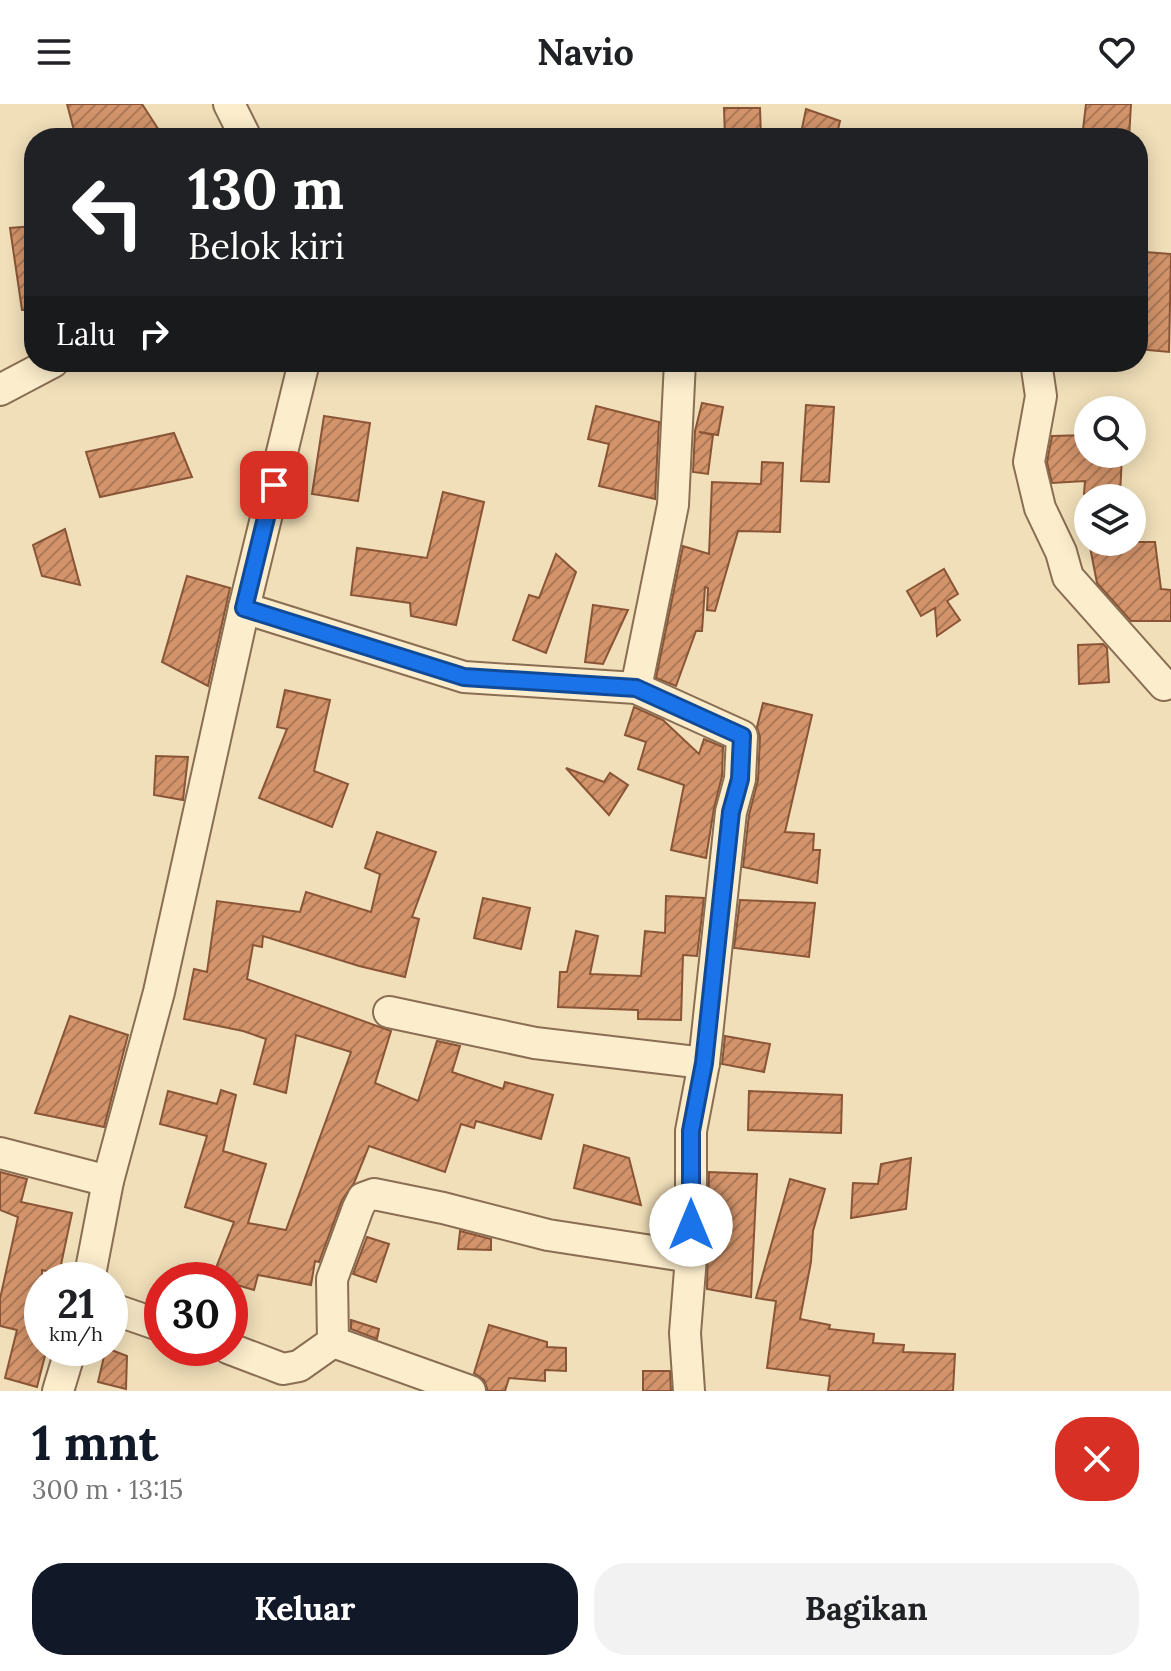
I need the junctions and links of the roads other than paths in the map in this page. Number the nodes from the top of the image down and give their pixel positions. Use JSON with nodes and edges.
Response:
{"nodes":[{"id":1,"x":229,"y":104,"type":"edge"},
{"id":2,"x":241,"y":128,"type":"edge"},
{"id":3,"x":34,"y":372,"type":"edge"},
{"id":4,"x":302,"y":372,"type":"edge"},
{"id":5,"x":680,"y":372,"type":"edge"},
{"id":6,"x":1037,"y":372,"type":"edge"},
{"id":7,"x":0,"y":390,"type":"edge"},
{"id":8,"x":244,"y":608,"type":"junction"},
{"id":9,"x":1164,"y":685,"type":"dead end"},
{"id":10,"x":636,"y":688,"type":"junction"},
{"id":11,"x":389,"y":1012,"type":"dead end"},
{"id":12,"x":704,"y":1063,"type":"junction"},
{"id":13,"x":0,"y":1153,"type":"edge"},
{"id":14,"x":108,"y":1181,"type":"junction"},
{"id":15,"x":691,"y":1257,"type":"junction"},
{"id":16,"x":92,"y":1262,"type":"edge"},
{"id":17,"x":333,"y":1342,"type":"junction"},
{"id":18,"x":248,"y":1356,"type":"edge"},
{"id":19,"x":66,"y":1366,"type":"edge"},
{"id":20,"x":58,"y":1391,"type":"edge"},
{"id":21,"x":470,"y":1391,"type":"edge"},
{"id":22,"x":689,"y":1391,"type":"edge"}],
"edges":[{"from":1,"to":2,"type":"street"},
{"from":3,"to":7,"type":"street"},
{"from":4,"to":8,"type":"street"},
{"from":5,"to":10,"type":"street"},
{"from":6,"to":9,"type":"street"},
{"from":8,"to":10,"type":"street"},
{"from":8,"to":14,"type":"street"},
{"from":10,"to":12,"type":"street"},
{"from":11,"to":12,"type":"street"},
{"from":12,"to":15,"type":"street"},
{"from":13,"to":14,"type":"street"},
{"from":14,"to":16,"type":"street"},
{"from":15,"to":17,"type":"street"},
{"from":15,"to":22,"type":"street"},
{"from":17,"to":18,"type":"street"},
{"from":17,"to":21,"type":"street"},
{"from":19,"to":20,"type":"street"}]}
